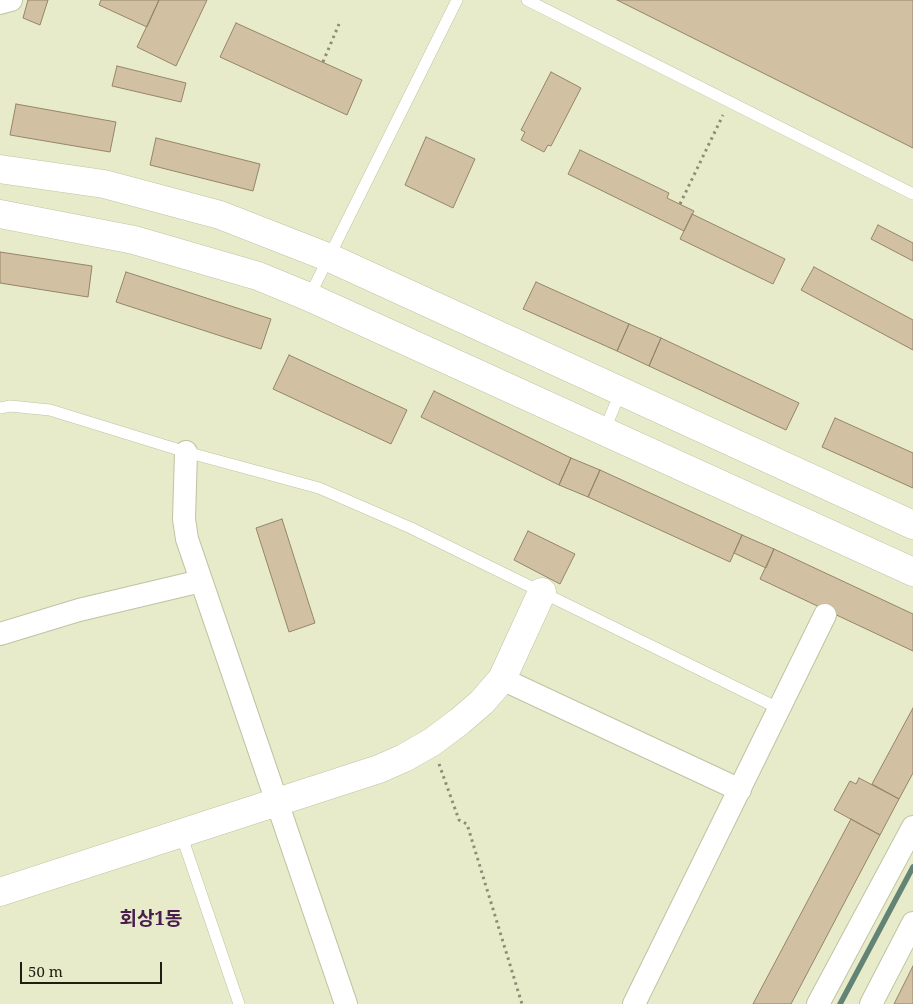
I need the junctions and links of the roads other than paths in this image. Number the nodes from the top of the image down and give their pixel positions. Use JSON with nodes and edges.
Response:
{"nodes":[{"id":1,"x":11,"y":0,"type":"edge"},
{"id":2,"x":458,"y":0,"type":"edge"},
{"id":3,"x":527,"y":0,"type":"edge"},
{"id":4,"x":0,"y":3,"type":"edge"},
{"id":5,"x":0,"y":169,"type":"edge"},
{"id":6,"x":913,"y":194,"type":"edge"},
{"id":7,"x":0,"y":214,"type":"edge"},
{"id":8,"x":330,"y":258,"type":"junction"},
{"id":9,"x":309,"y":297,"type":"junction"},
{"id":10,"x":620,"y":391,"type":"junction"},
{"id":11,"x":0,"y":408,"type":"edge"},
{"id":12,"x":604,"y":431,"type":"junction"},
{"id":13,"x":186,"y":452,"type":"junction"},
{"id":14,"x":913,"y":525,"type":"edge"},
{"id":15,"x":913,"y":572,"type":"edge"},
{"id":16,"x":201,"y":581,"type":"junction"},
{"id":17,"x":542,"y":592,"type":"junction"},
{"id":18,"x":825,"y":616,"type":"dead end"},
{"id":19,"x":0,"y":634,"type":"edge"},
{"id":20,"x":502,"y":679,"type":"junction"},
{"id":21,"x":780,"y":709,"type":"junction"},
{"id":22,"x":740,"y":790,"type":"junction"},
{"id":23,"x":276,"y":801,"type":"junction"},
{"id":24,"x":913,"y":826,"type":"edge"},
{"id":25,"x":181,"y":834,"type":"junction"},
{"id":26,"x":0,"y":892,"type":"edge"},
{"id":27,"x":913,"y":923,"type":"edge"},
{"id":28,"x":239,"y":1004,"type":"edge"},
{"id":29,"x":346,"y":1004,"type":"edge"},
{"id":30,"x":634,"y":1004,"type":"edge"},
{"id":31,"x":818,"y":1004,"type":"edge"},
{"id":32,"x":871,"y":1004,"type":"edge"}],
"edges":[{"from":1,"to":4,"type":"street"},
{"from":2,"to":8,"type":"lane"},
{"from":3,"to":6,"type":"lane"},
{"from":5,"to":8,"type":"main road"},
{"from":7,"to":9,"type":"main road"},
{"from":8,"to":9,"type":"lane"},
{"from":8,"to":10,"type":"main road"},
{"from":9,"to":12,"type":"main road"},
{"from":10,"to":12,"type":"lane"},
{"from":10,"to":14,"type":"main road"},
{"from":11,"to":13,"type":"lane"},
{"from":12,"to":15,"type":"main road"},
{"from":13,"to":16,"type":"street"},
{"from":13,"to":17,"type":"lane"},
{"from":16,"to":19,"type":"street"},
{"from":16,"to":23,"type":"street"},
{"from":17,"to":20,"type":"main road"},
{"from":17,"to":21,"type":"lane"},
{"from":18,"to":21,"type":"street"},
{"from":20,"to":22,"type":"street"},
{"from":20,"to":23,"type":"main road"},
{"from":21,"to":22,"type":"street"},
{"from":22,"to":30,"type":"street"},
{"from":23,"to":25,"type":"main road"},
{"from":23,"to":29,"type":"street"},
{"from":24,"to":31,"type":"street"},
{"from":25,"to":26,"type":"main road"},
{"from":25,"to":28,"type":"lane"},
{"from":27,"to":32,"type":"street"}]}
